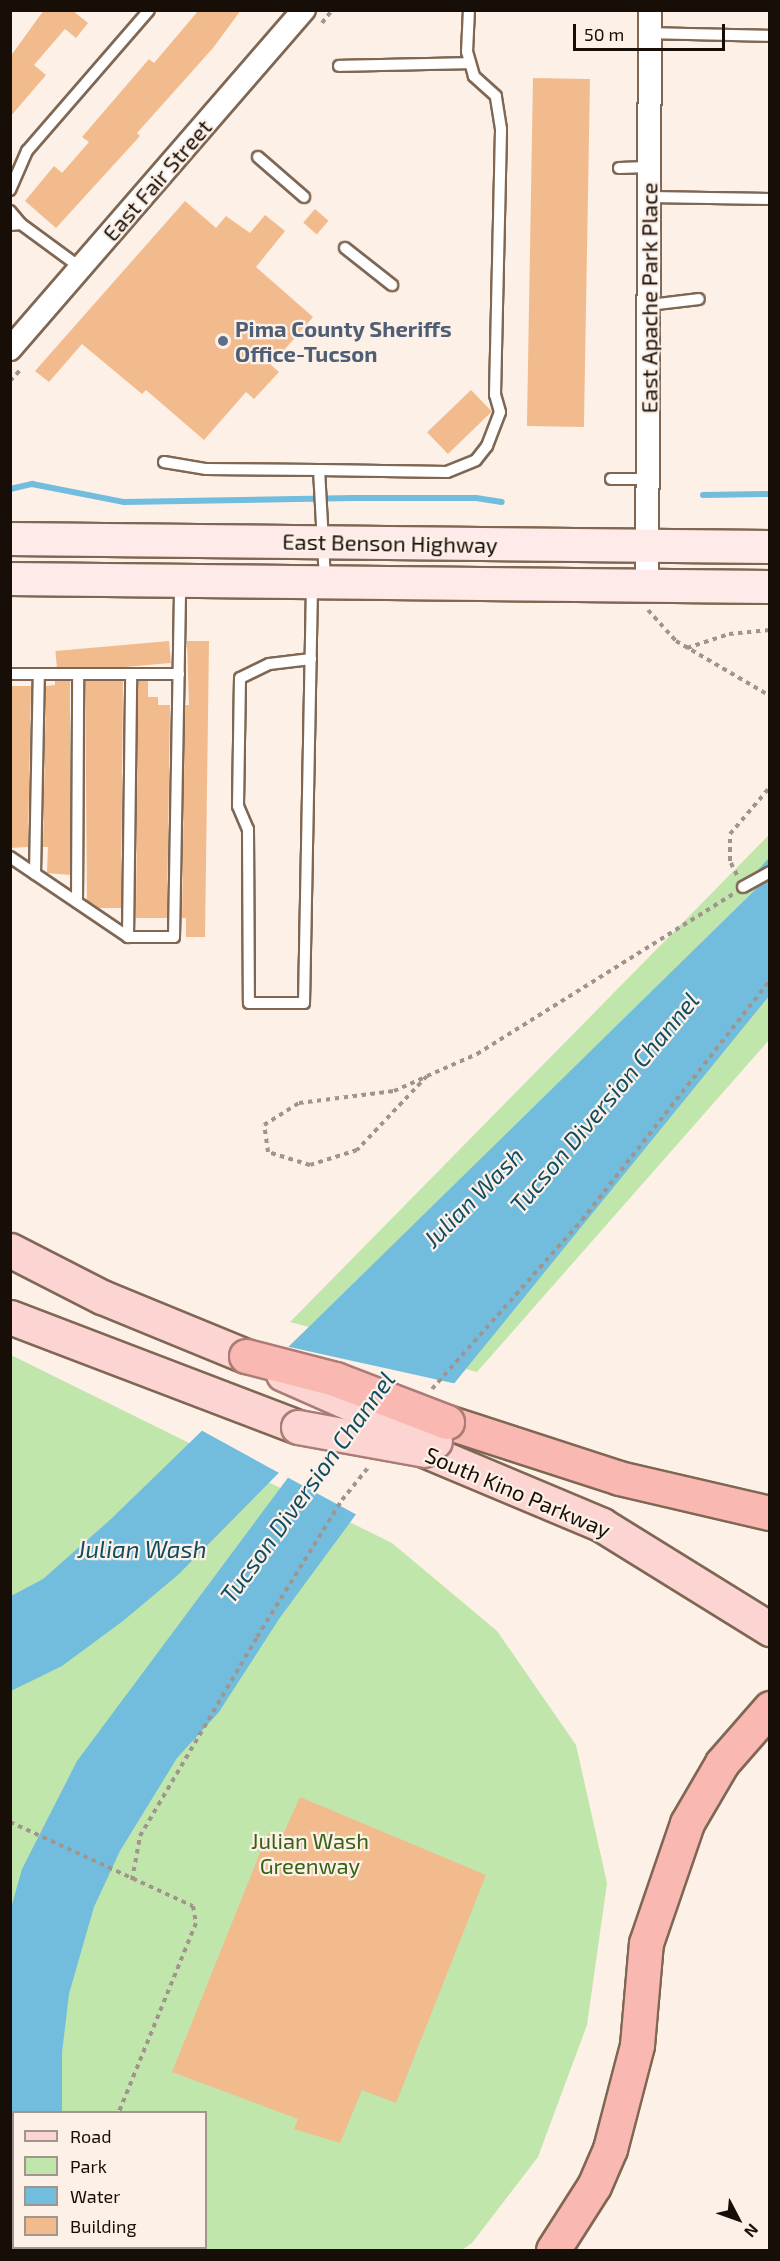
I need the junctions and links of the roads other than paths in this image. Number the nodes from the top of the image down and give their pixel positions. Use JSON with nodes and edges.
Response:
{"nodes":[{"id":1,"x":149,"y":10,"type":"edge"},
{"id":2,"x":304,"y":10,"type":"edge"},
{"id":3,"x":469,"y":10,"type":"edge"},
{"id":4,"x":650,"y":22,"type":"edge"},
{"id":5,"x":770,"y":36,"type":"edge"},
{"id":6,"x":470,"y":63,"type":"junction"},
{"id":7,"x":339,"y":66,"type":"dead end"},
{"id":8,"x":258,"y":157,"type":"dead end"},
{"id":9,"x":649,"y":167,"type":"junction"},
{"id":10,"x":619,"y":168,"type":"dead end"},
{"id":11,"x":10,"y":190,"type":"edge"},
{"id":12,"x":304,"y":197,"type":"dead end"},
{"id":13,"x":649,"y":198,"type":"junction"},
{"id":14,"x":770,"y":199,"type":"edge"},
{"id":15,"x":10,"y":211,"type":"edge"},
{"id":16,"x":16,"y":225,"type":"edge"},
{"id":17,"x":345,"y":248,"type":"dead end"},
{"id":18,"x":81,"y":268,"type":"junction"},
{"id":19,"x":392,"y":285,"type":"dead end"},
{"id":20,"x":699,"y":299,"type":"dead end"},
{"id":21,"x":649,"y":305,"type":"junction"},
{"id":22,"x":10,"y":349,"type":"edge"},
{"id":23,"x":164,"y":462,"type":"dead end"},
{"id":24,"x":320,"y":470,"type":"junction"},
{"id":25,"x":611,"y":479,"type":"dead end"},
{"id":26,"x":648,"y":479,"type":"junction"},
{"id":27,"x":10,"y":539,"type":"edge"},
{"id":28,"x":322,"y":543,"type":"junction"},
{"id":29,"x":648,"y":546,"type":"junction"},
{"id":30,"x":770,"y":547,"type":"edge"},
{"id":31,"x":10,"y":579,"type":"edge"},
{"id":32,"x":180,"y":581,"type":"junction"},
{"id":33,"x":319,"y":583,"type":"junction"},
{"id":34,"x":646,"y":586,"type":"junction"},
{"id":35,"x":770,"y":587,"type":"edge"},
{"id":36,"x":311,"y":660,"type":"junction"},
{"id":37,"x":10,"y":674,"type":"edge"},
{"id":38,"x":39,"y":674,"type":"junction"},
{"id":39,"x":78,"y":674,"type":"junction"},
{"id":40,"x":131,"y":674,"type":"junction"},
{"id":41,"x":179,"y":674,"type":"junction"},
{"id":42,"x":10,"y":857,"type":"edge"},
{"id":43,"x":770,"y":872,"type":"edge"},
{"id":44,"x":36,"y":874,"type":"junction"},
{"id":45,"x":743,"y":887,"type":"road end"},
{"id":46,"x":77,"y":902,"type":"junction"},
{"id":47,"x":128,"y":937,"type":"junction"},
{"id":48,"x":10,"y":1250,"type":"edge"},
{"id":49,"x":10,"y":1317,"type":"edge"},
{"id":50,"x":246,"y":1356,"type":"joint"},
{"id":51,"x":435,"y":1438,"type":"junction"},
{"id":52,"x":770,"y":1513,"type":"edge"},
{"id":53,"x":770,"y":1609,"type":"edge"},
{"id":54,"x":770,"y":1629,"type":"edge"},
{"id":55,"x":770,"y":1708,"type":"edge"},
{"id":56,"x":553,"y":2250,"type":"edge"}],
"edges":[{"from":1,"to":11,"type":"lane"},
{"from":2,"to":18,"type":"street","name":"East Fair Street"},
{"from":3,"to":6,"type":"lane"},
{"from":4,"to":5,"type":"lane"},
{"from":4,"to":9,"type":"street","name":"East Apache Park Place"},
{"from":6,"to":7,"type":"lane"},
{"from":6,"to":24,"type":"lane"},
{"from":8,"to":12,"type":"lane"},
{"from":9,"to":10,"type":"lane"},
{"from":9,"to":13,"type":"street","name":"East Apache Park Place"},
{"from":13,"to":14,"type":"lane"},
{"from":13,"to":21,"type":"street","name":"East Apache Park Place"},
{"from":15,"to":16,"type":"lane"},
{"from":16,"to":18,"type":"lane"},
{"from":17,"to":19,"type":"lane"},
{"from":18,"to":22,"type":"street","name":"East Fair Street"},
{"from":20,"to":21,"type":"lane"},
{"from":21,"to":26,"type":"street","name":"East Apache Park Place"},
{"from":23,"to":24,"type":"lane"},
{"from":24,"to":28,"type":"lane"},
{"from":25,"to":26,"type":"lane"},
{"from":26,"to":29,"type":"street","name":"East Apache Park Place"},
{"from":27,"to":28,"type":"main road","name":"East Benson Highway"},
{"from":28,"to":29,"type":"main road","name":"East Benson Highway"},
{"from":28,"to":33,"type":"lane"},
{"from":29,"to":30,"type":"main road","name":"East Benson Highway"},
{"from":29,"to":34,"type":"street","name":"East Apache Park Place"},
{"from":31,"to":32,"type":"main road","name":"East Benson Highway"},
{"from":32,"to":33,"type":"main road","name":"East Benson Highway"},
{"from":32,"to":41,"type":"lane"},
{"from":33,"to":34,"type":"main road","name":"East Benson Highway"},
{"from":33,"to":36,"type":"lane"},
{"from":34,"to":35,"type":"main road","name":"East Benson Highway"},
{"from":36,"to":36,"type":"lane"},
{"from":37,"to":38,"type":"lane"},
{"from":38,"to":39,"type":"lane"},
{"from":38,"to":44,"type":"lane"},
{"from":39,"to":40,"type":"lane"},
{"from":39,"to":46,"type":"lane"},
{"from":40,"to":41,"type":"lane"},
{"from":40,"to":47,"type":"lane"},
{"from":41,"to":47,"type":"lane"},
{"from":42,"to":44,"type":"lane"},
{"from":43,"to":45,"type":"lane"},
{"from":44,"to":46,"type":"lane"},
{"from":46,"to":47,"type":"lane"},
{"from":48,"to":50,"type":"main road"},
{"from":49,"to":51,"type":"main road","name":"South Kino Parkway","bridge":true},
{"from":50,"to":51,"type":"highway","bridge":true},
{"from":51,"to":52,"type":"highway"},
{"from":51,"to":53,"type":"main road","name":"South Kino Parkway"},
{"from":51,"to":54,"type":"main road","name":"South Kino Parkway"},
{"from":55,"to":56,"type":"highway"}]}
